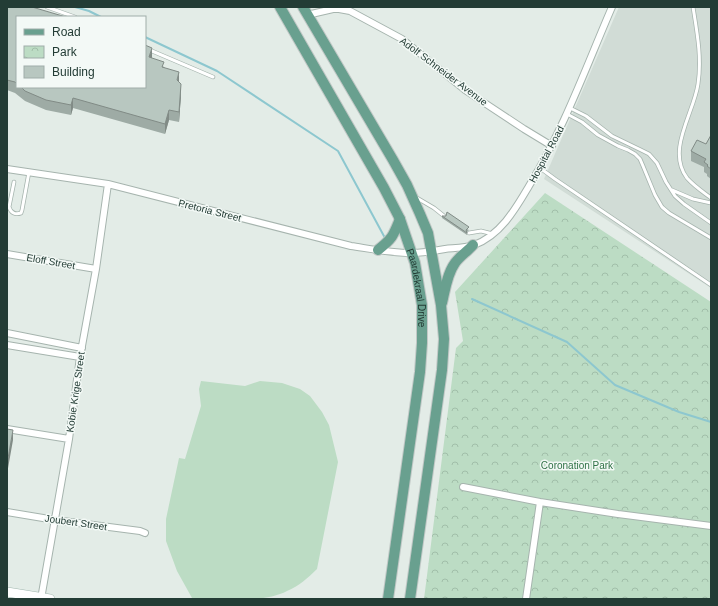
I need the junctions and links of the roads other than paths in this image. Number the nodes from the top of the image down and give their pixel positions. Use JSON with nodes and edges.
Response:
{"nodes":[{"id":1,"x":47,"y":7,"type":"edge"},
{"id":2,"x":280,"y":7,"type":"edge"},
{"id":3,"x":612,"y":7,"type":"edge"},
{"id":4,"x":693,"y":7,"type":"edge"},
{"id":5,"x":351,"y":9,"type":"edge"},
{"id":6,"x":305,"y":11,"type":"edge"},
{"id":7,"x":72,"y":16,"type":"edge"},
{"id":8,"x":146,"y":48,"type":"edge"},
{"id":9,"x":212,"y":77,"type":"dead end"},
{"id":10,"x":570,"y":108,"type":"junction"},
{"id":11,"x":567,"y":114,"type":"junction"},
{"id":12,"x":552,"y":146,"type":"junction"},
{"id":13,"x":540,"y":168,"type":"junction"},
{"id":14,"x":7,"y":169,"type":"edge"},
{"id":15,"x":29,"y":172,"type":"junction"},
{"id":16,"x":14,"y":182,"type":"dead end"},
{"id":17,"x":108,"y":184,"type":"junction"},
{"id":18,"x":670,"y":190,"type":"junction"},
{"id":19,"x":412,"y":195,"type":"junction"},
{"id":20,"x":711,"y":198,"type":"edge"},
{"id":21,"x":711,"y":204,"type":"edge"},
{"id":22,"x":444,"y":216,"type":"edge"},
{"id":23,"x":400,"y":219,"type":"junction"},
{"id":24,"x":711,"y":223,"type":"edge"},
{"id":25,"x":469,"y":233,"type":"dead end"},
{"id":26,"x":493,"y":234,"type":"junction"},
{"id":27,"x":711,"y":238,"type":"edge"},
{"id":28,"x":474,"y":245,"type":"junction"},
{"id":29,"x":378,"y":250,"type":"junction"},
{"id":30,"x":431,"y":251,"type":"junction"},
{"id":31,"x":412,"y":253,"type":"junction"},
{"id":32,"x":7,"y":254,"type":"edge"},
{"id":33,"x":96,"y":269,"type":"junction"},
{"id":34,"x":711,"y":285,"type":"edge"},
{"id":35,"x":441,"y":305,"type":"junction"},
{"id":36,"x":7,"y":333,"type":"edge"},
{"id":37,"x":7,"y":345,"type":"edge"},
{"id":38,"x":82,"y":348,"type":"junction"},
{"id":39,"x":80,"y":357,"type":"junction"},
{"id":40,"x":7,"y":429,"type":"edge"},
{"id":41,"x":68,"y":439,"type":"junction"},
{"id":42,"x":463,"y":487,"type":"dead end"},
{"id":43,"x":540,"y":502,"type":"junction"},
{"id":44,"x":7,"y":512,"type":"edge"},
{"id":45,"x":55,"y":520,"type":"junction"},
{"id":46,"x":711,"y":526,"type":"edge"},
{"id":47,"x":145,"y":533,"type":"dead end"},
{"id":48,"x":7,"y":592,"type":"edge"},
{"id":49,"x":44,"y":598,"type":"edge"},
{"id":50,"x":388,"y":599,"type":"edge"},
{"id":51,"x":410,"y":599,"type":"edge"},
{"id":52,"x":526,"y":599,"type":"edge"}],
"edges":[{"from":1,"to":7,"type":"lane"},
{"from":2,"to":23,"type":"main road","name":"Paardekraal Drive"},
{"from":3,"to":10,"type":"street","name":"Hospital Road"},
{"from":4,"to":20,"type":"lane"},
{"from":5,"to":6,"type":"street","name":"Adolf Schneider Avenue"},
{"from":5,"to":12,"type":"street","name":"Adolf Schneider Avenue"},
{"from":6,"to":19,"type":"main road","name":"Paardekraal Drive"},
{"from":8,"to":9,"type":"lane"},
{"from":10,"to":11,"type":"street","name":"Hospital Road"},
{"from":10,"to":18,"type":"lane"},
{"from":11,"to":12,"type":"street","name":"Hospital Road"},
{"from":11,"to":27,"type":"lane"},
{"from":12,"to":13,"type":"street","name":"Hospital Road"},
{"from":13,"to":26,"type":"street","name":"Hospital Road"},
{"from":13,"to":34,"type":"lane"},
{"from":14,"to":15,"type":"street","name":"Pretoria Street"},
{"from":15,"to":16,"type":"lane"},
{"from":15,"to":17,"type":"street","name":"Pretoria Street"},
{"from":17,"to":29,"type":"street","name":"Pretoria Street"},
{"from":17,"to":33,"type":"street","name":"Kobie Krige Street"},
{"from":18,"to":21,"type":"lane"},
{"from":18,"to":24,"type":"lane"},
{"from":19,"to":22,"type":"lane"},
{"from":19,"to":30,"type":"main road","name":"Paardekraal Drive"},
{"from":23,"to":29,"type":"main road"},
{"from":23,"to":31,"type":"main road","name":"Paardekraal Drive"},
{"from":25,"to":26,"type":"lane"},
{"from":26,"to":28,"type":"street","name":"Hospital Road"},
{"from":28,"to":30,"type":"street","name":"Hospital Road"},
{"from":28,"to":35,"type":"main road"},
{"from":29,"to":31,"type":"street","name":"Pretoria Street"},
{"from":30,"to":31,"type":"street","name":"Hospital Road"},
{"from":30,"to":35,"type":"main road","name":"Paardekraal Drive"},
{"from":31,"to":50,"type":"main road","name":"Paardekraal Drive"},
{"from":32,"to":33,"type":"street","name":"Eloff Street"},
{"from":33,"to":38,"type":"street","name":"Kobie Krige Street"},
{"from":35,"to":51,"type":"main road","name":"Paardekraal Drive"},
{"from":36,"to":38,"type":"street"},
{"from":37,"to":39,"type":"street"},
{"from":38,"to":39,"type":"street","name":"Kobie Krige Street"},
{"from":39,"to":41,"type":"street","name":"Kobie Krige Street"},
{"from":40,"to":41,"type":"street"},
{"from":41,"to":45,"type":"street","name":"Kobie Krige Street"},
{"from":42,"to":43,"type":"street"},
{"from":43,"to":46,"type":"street"},
{"from":43,"to":52,"type":"street"},
{"from":44,"to":45,"type":"street","name":"Joubert Street"},
{"from":45,"to":47,"type":"street","name":"Joubert Street"},
{"from":45,"to":49,"type":"street","name":"Kobie Krige Street"},
{"from":48,"to":49,"type":"main road"}]}
